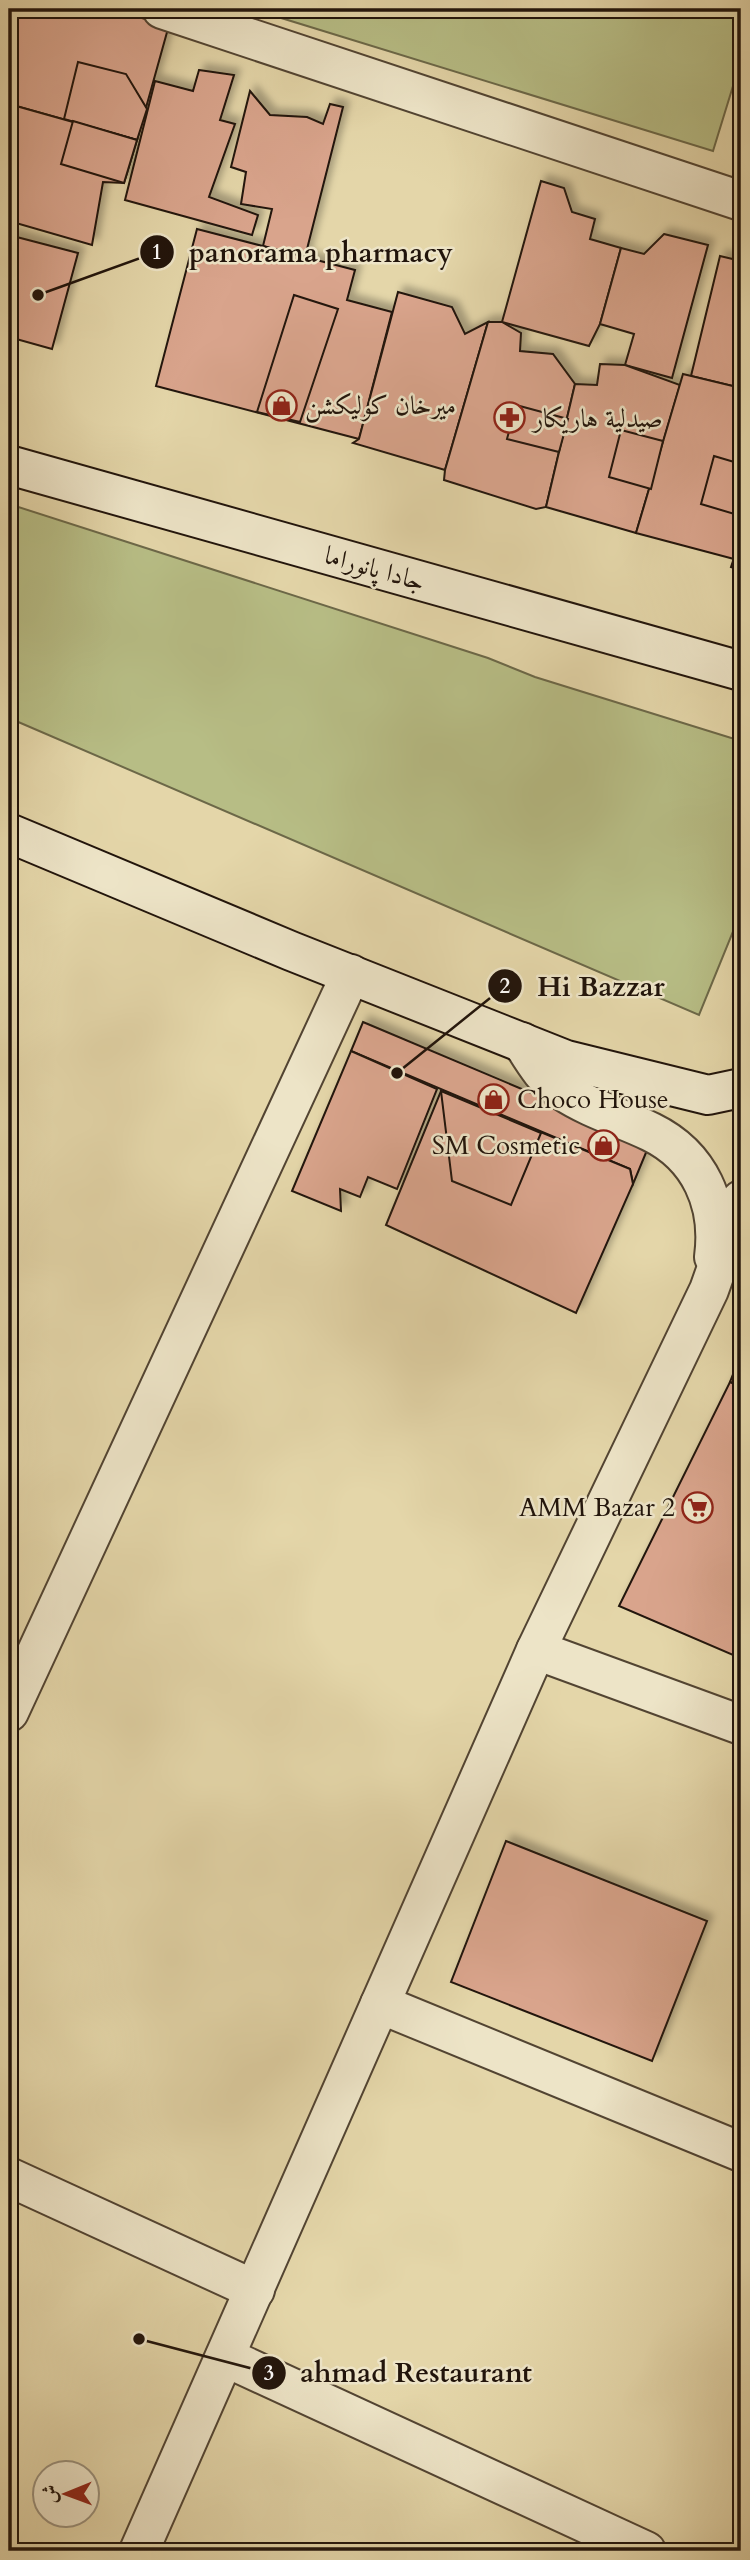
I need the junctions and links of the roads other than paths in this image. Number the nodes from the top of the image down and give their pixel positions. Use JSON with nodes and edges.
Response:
{"nodes":[{"id":1,"x":162,"y":9,"type":"edge"},
{"id":2,"x":741,"y":201,"type":"edge"},
{"id":3,"x":9,"y":465,"type":"edge"},
{"id":4,"x":741,"y":671,"type":"edge"},
{"id":5,"x":9,"y":834,"type":"edge"},
{"id":6,"x":351,"y":974,"type":"junction"},
{"id":7,"x":522,"y":1042,"type":"junction"},
{"id":8,"x":741,"y":1088,"type":"edge"},
{"id":9,"x":741,"y":1200,"type":"edge"},
{"id":10,"x":709,"y":1290,"type":"junction"},
{"id":11,"x":536,"y":1650,"type":"junction"},
{"id":12,"x":9,"y":1712,"type":"edge"},
{"id":13,"x":741,"y":1725,"type":"edge"},
{"id":14,"x":380,"y":2004,"type":"junction"},
{"id":15,"x":741,"y":2152,"type":"edge"},
{"id":16,"x":9,"y":2177,"type":"edge"},
{"id":17,"x":255,"y":2290,"type":"junction"},
{"id":18,"x":225,"y":2357,"type":"junction"},
{"id":19,"x":139,"y":2551,"type":"edge"},
{"id":20,"x":646,"y":2551,"type":"edge"}],
"edges":[{"from":1,"to":2,"type":"street"},
{"from":3,"to":4,"type":"street","name":"جادا پانوراما"},
{"from":5,"to":6,"type":"street"},
{"from":6,"to":7,"type":"street"},
{"from":6,"to":12,"type":"street"},
{"from":7,"to":8,"type":"street"},
{"from":7,"to":10,"type":"street"},
{"from":9,"to":10,"type":"street"},
{"from":10,"to":11,"type":"street"},
{"from":11,"to":13,"type":"street"},
{"from":11,"to":14,"type":"street"},
{"from":14,"to":15,"type":"street"},
{"from":14,"to":17,"type":"street"},
{"from":16,"to":17,"type":"street"},
{"from":17,"to":18,"type":"street"},
{"from":18,"to":19,"type":"street"},
{"from":18,"to":20,"type":"street"}]}
